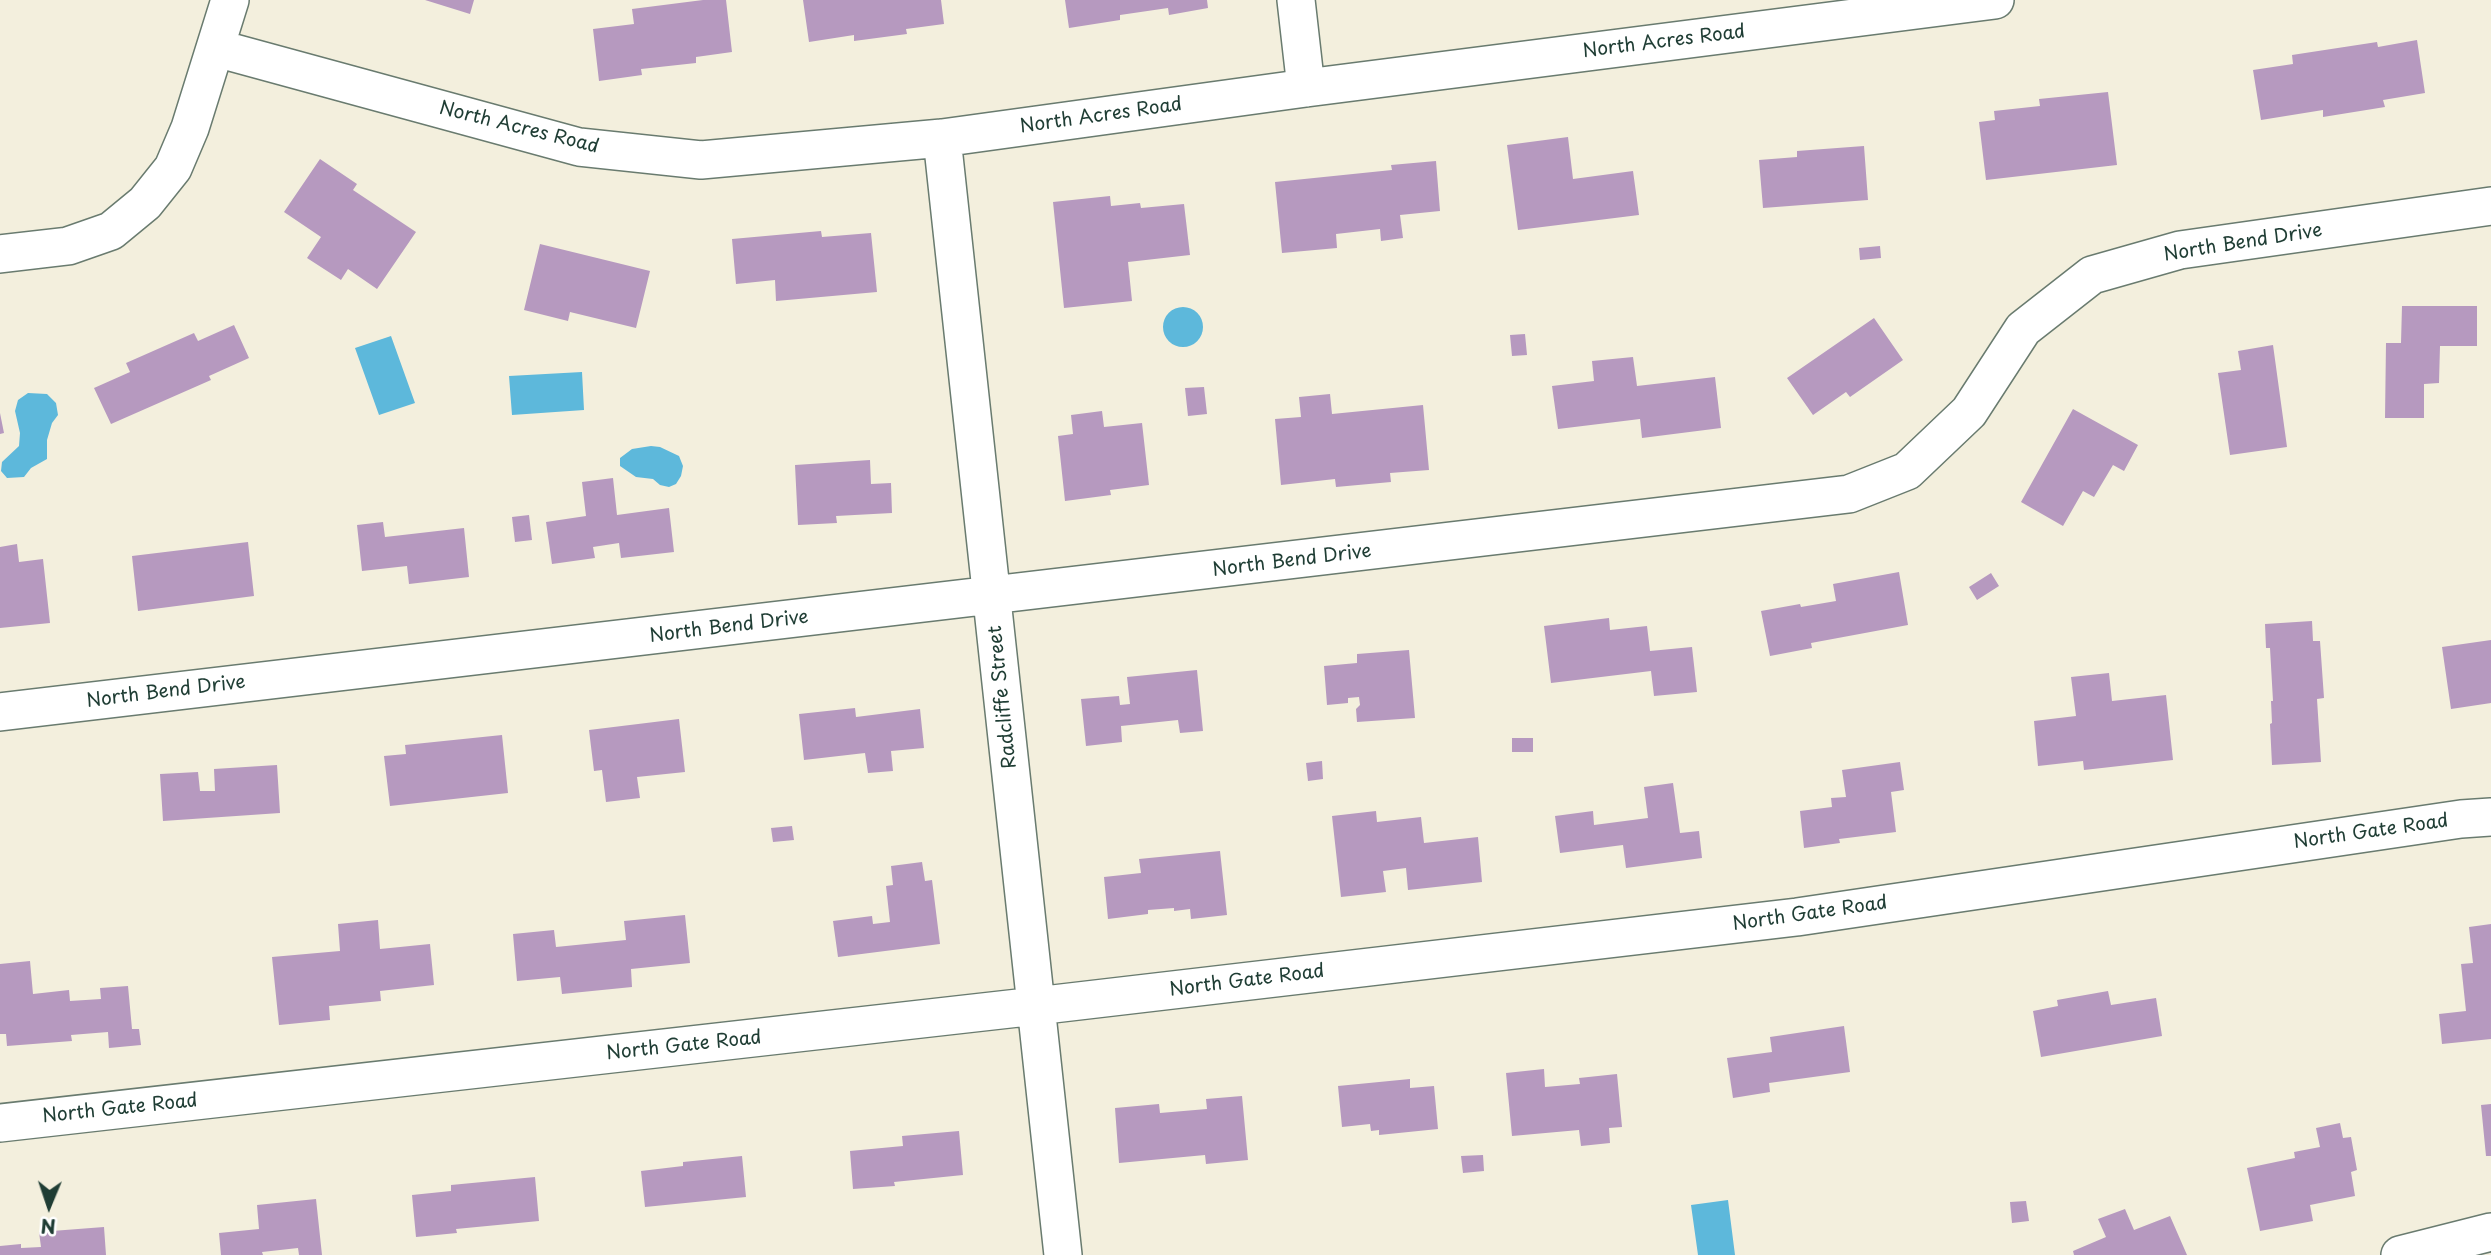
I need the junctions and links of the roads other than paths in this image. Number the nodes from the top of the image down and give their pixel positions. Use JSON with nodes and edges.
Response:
{"nodes":[{"id":1,"x":230,"y":0,"type":"edge"},
{"id":2,"x":1296,"y":0,"type":"edge"},
{"id":3,"x":1995,"y":0,"type":"edge"},
{"id":4,"x":216,"y":48,"type":"junction"},
{"id":5,"x":1306,"y":88,"type":"junction"},
{"id":6,"x":942,"y":138,"type":"junction"},
{"id":7,"x":2491,"y":206,"type":"edge"},
{"id":8,"x":0,"y":254,"type":"edge"},
{"id":9,"x":993,"y":596,"type":"junction"},
{"id":10,"x":0,"y":712,"type":"edge"},
{"id":11,"x":2491,"y":817,"type":"edge"},
{"id":12,"x":1036,"y":1006,"type":"junction"},
{"id":13,"x":0,"y":1123,"type":"edge"},
{"id":14,"x":2491,"y":1232,"type":"edge"},
{"id":15,"x":1063,"y":1255,"type":"edge"},
{"id":16,"x":2400,"y":1255,"type":"edge"}],
"edges":[{"from":1,"to":4,"type":"street"},
{"from":2,"to":5,"type":"street"},
{"from":3,"to":5,"type":"street","name":"North Acres Road"},
{"from":4,"to":6,"type":"street","name":"North Acres Road"},
{"from":4,"to":8,"type":"street"},
{"from":5,"to":6,"type":"street","name":"North Acres Road"},
{"from":6,"to":9,"type":"street","name":"Radcliffe Street"},
{"from":7,"to":9,"type":"street","name":"North Bend Drive"},
{"from":9,"to":10,"type":"street","name":"North Bend Drive"},
{"from":9,"to":12,"type":"street","name":"Radcliffe Street"},
{"from":11,"to":12,"type":"street","name":"North Gate Road"},
{"from":12,"to":13,"type":"street","name":"North Gate Road"},
{"from":12,"to":15,"type":"street","name":"Radcliffe Street"},
{"from":14,"to":16,"type":"street"}]}
